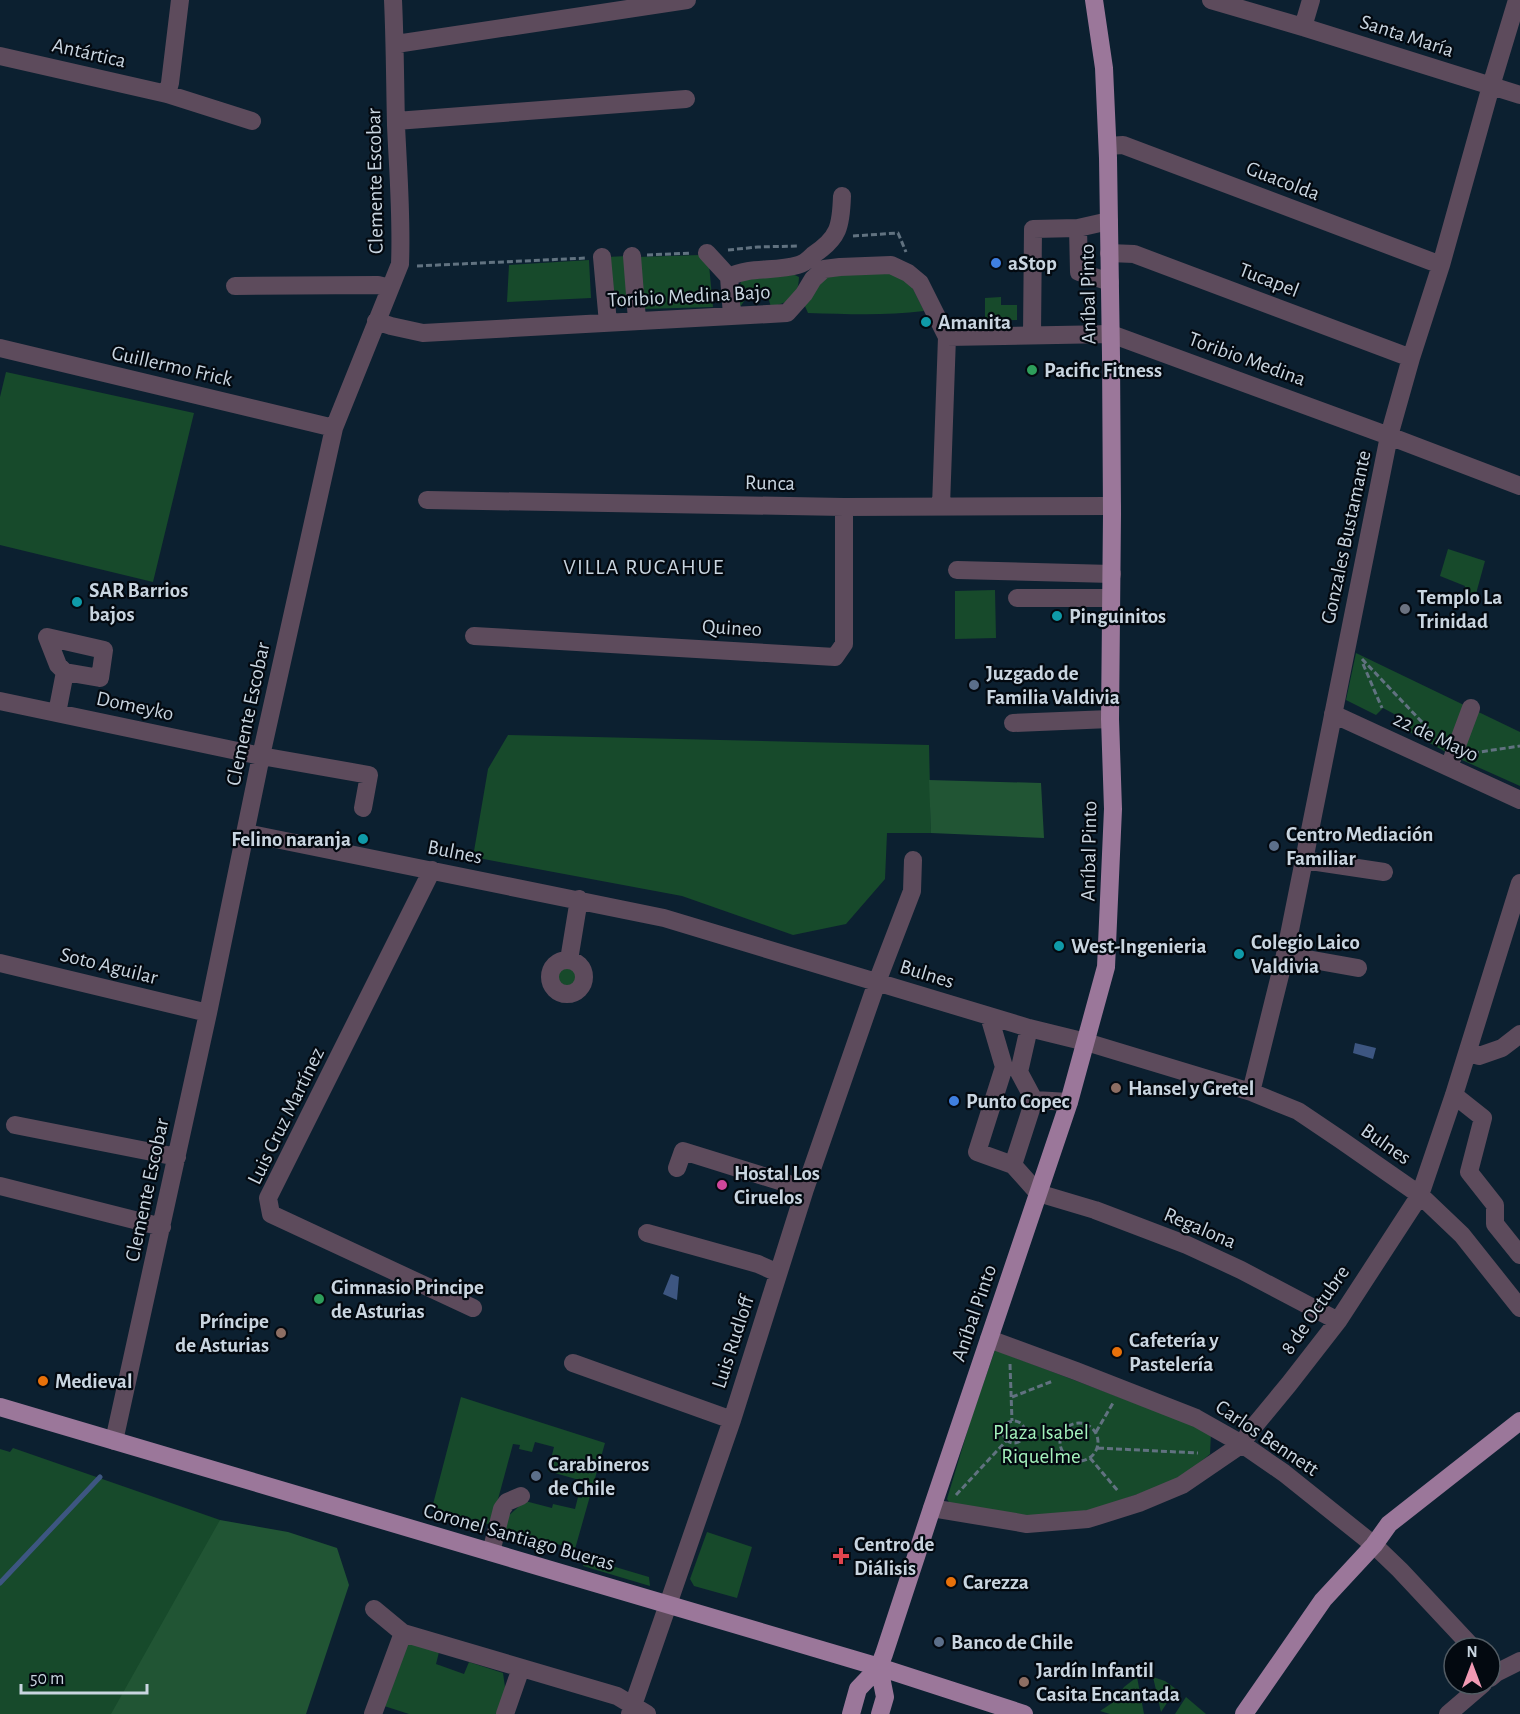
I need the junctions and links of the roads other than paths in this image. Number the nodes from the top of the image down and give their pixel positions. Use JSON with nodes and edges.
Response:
{"nodes":[{"id":1,"x":180,"y":0,"type":"edge"},
{"id":2,"x":393,"y":0,"type":"edge"},
{"id":3,"x":687,"y":0,"type":"edge"},
{"id":4,"x":1094,"y":0,"type":"edge"},
{"id":5,"x":1211,"y":0,"type":"edge"},
{"id":6,"x":1311,"y":0,"type":"edge"},
{"id":7,"x":1517,"y":0,"type":"edge"},
{"id":8,"x":1303,"y":27,"type":"junction"},
{"id":9,"x":396,"y":44,"type":"junction"},
{"id":10,"x":0,"y":56,"type":"edge"},
{"id":11,"x":1491,"y":86,"type":"junction"},
{"id":12,"x":167,"y":94,"type":"junction"},
{"id":13,"x":1520,"y":95,"type":"edge"},
{"id":14,"x":686,"y":99,"type":"dead end"},
{"id":15,"x":252,"y":121,"type":"dead end"},
{"id":16,"x":396,"y":121,"type":"junction"},
{"id":17,"x":1108,"y":146,"type":"junction"},
{"id":18,"x":842,"y":196,"type":"dead end"},
{"id":19,"x":1109,"y":221,"type":"junction"},
{"id":20,"x":1078,"y":228,"type":"junction"},
{"id":21,"x":707,"y":253,"type":"dead end"},
{"id":22,"x":1110,"y":253,"type":"junction"},
{"id":23,"x":632,"y":256,"type":"dead end"},
{"id":24,"x":602,"y":257,"type":"dead end"},
{"id":25,"x":799,"y":265,"type":"junction"},
{"id":26,"x":1441,"y":265,"type":"junction"},
{"id":27,"x":729,"y":277,"type":"junction"},
{"id":28,"x":813,"y":279,"type":"junction"},
{"id":29,"x":1110,"y":282,"type":"junction"},
{"id":30,"x":235,"y":286,"type":"dead end"},
{"id":31,"x":390,"y":288,"type":"junction"},
{"id":32,"x":732,"y":315,"type":"junction"},
{"id":33,"x":637,"y":320,"type":"junction"},
{"id":34,"x":376,"y":321,"type":"junction"},
{"id":35,"x":608,"y":323,"type":"junction"},
{"id":36,"x":1111,"y":334,"type":"junction"},
{"id":37,"x":1032,"y":335,"type":"junction"},
{"id":38,"x":947,"y":337,"type":"junction"},
{"id":39,"x":0,"y":348,"type":"edge"},
{"id":40,"x":1411,"y":358,"type":"junction"},
{"id":41,"x":334,"y":428,"type":"junction"},
{"id":42,"x":1389,"y":436,"type":"junction"},
{"id":43,"x":1520,"y":486,"type":"edge"},
{"id":44,"x":427,"y":500,"type":"dead end"},
{"id":45,"x":941,"y":506,"type":"junction"},
{"id":46,"x":1112,"y":506,"type":"junction"},
{"id":47,"x":844,"y":507,"type":"junction"},
{"id":48,"x":957,"y":570,"type":"dead end"},
{"id":49,"x":1112,"y":574,"type":"junction"},
{"id":50,"x":1017,"y":598,"type":"dead end"},
{"id":51,"x":1111,"y":598,"type":"junction"},
{"id":52,"x":474,"y":636,"type":"dead end"},
{"id":53,"x":65,"y":672,"type":"dead end"},
{"id":54,"x":0,"y":700,"type":"edge"},
{"id":55,"x":1471,"y":708,"type":"dead end"},
{"id":56,"x":57,"y":713,"type":"junction"},
{"id":57,"x":1333,"y":714,"type":"junction"},
{"id":58,"x":1110,"y":719,"type":"junction"},
{"id":59,"x":1013,"y":723,"type":"dead end"},
{"id":60,"x":261,"y":756,"type":"junction"},
{"id":61,"x":1451,"y":762,"type":"junction"},
{"id":62,"x":1520,"y":800,"type":"edge"},
{"id":63,"x":363,"y":808,"type":"dead end"},
{"id":64,"x":246,"y":833,"type":"junction"},
{"id":65,"x":913,"y":860,"type":"dead end"},
{"id":66,"x":1304,"y":860,"type":"junction"},
{"id":67,"x":432,"y":870,"type":"junction"},
{"id":68,"x":1384,"y":872,"type":"dead end"},
{"id":69,"x":1520,"y":883,"type":"edge"},
{"id":70,"x":579,"y":899,"type":"junction"},
{"id":71,"x":1285,"y":955,"type":"junction"},
{"id":72,"x":569,"y":960,"type":"dead end"},
{"id":73,"x":0,"y":963,"type":"edge"},
{"id":74,"x":1358,"y":968,"type":"dead end"},
{"id":75,"x":877,"y":982,"type":"junction"},
{"id":76,"x":208,"y":1014,"type":"junction"},
{"id":77,"x":988,"y":1016,"type":"junction"},
{"id":78,"x":1029,"y":1028,"type":"junction"},
{"id":79,"x":1520,"y":1034,"type":"edge"},
{"id":80,"x":1086,"y":1042,"type":"junction"},
{"id":81,"x":1467,"y":1051,"type":"junction"},
{"id":82,"x":1251,"y":1092,"type":"junction"},
{"id":83,"x":1454,"y":1095,"type":"junction"},
{"id":84,"x":1034,"y":1100,"type":"junction"},
{"id":85,"x":1069,"y":1102,"type":"junction"},
{"id":86,"x":15,"y":1125,"type":"dead end"},
{"id":87,"x":177,"y":1157,"type":"junction"},
{"id":88,"x":1013,"y":1165,"type":"junction"},
{"id":89,"x":677,"y":1168,"type":"dead end"},
{"id":90,"x":0,"y":1186,"type":"edge"},
{"id":91,"x":805,"y":1189,"type":"junction"},
{"id":92,"x":1038,"y":1193,"type":"junction"},
{"id":93,"x":1420,"y":1195,"type":"junction"},
{"id":94,"x":1495,"y":1204,"type":"junction"},
{"id":95,"x":162,"y":1227,"type":"junction"},
{"id":96,"x":646,"y":1233,"type":"dead end"},
{"id":97,"x":1520,"y":1236,"type":"edge"},
{"id":98,"x":1520,"y":1255,"type":"edge"},
{"id":99,"x":778,"y":1273,"type":"junction"},
{"id":100,"x":473,"y":1308,"type":"dead end"},
{"id":101,"x":1520,"y":1308,"type":"edge"},
{"id":102,"x":1338,"y":1321,"type":"junction"},
{"id":103,"x":989,"y":1339,"type":"junction"},
{"id":104,"x":573,"y":1363,"type":"dead end"},
{"id":105,"x":0,"y":1407,"type":"edge"},
{"id":106,"x":732,"y":1420,"type":"junction"},
{"id":107,"x":1520,"y":1421,"type":"edge"},
{"id":108,"x":1520,"y":1434,"type":"edge"},
{"id":109,"x":114,"y":1441,"type":"junction"},
{"id":110,"x":1242,"y":1444,"type":"junction"},
{"id":111,"x":521,"y":1496,"type":"dead end"},
{"id":112,"x":938,"y":1509,"type":"junction"},
{"id":113,"x":1392,"y":1528,"type":"junction"},
{"id":114,"x":1374,"y":1545,"type":"junction"},
{"id":115,"x":491,"y":1552,"type":"junction"},
{"id":116,"x":668,"y":1604,"type":"junction"},
{"id":117,"x":374,"y":1609,"type":"dead end"},
{"id":118,"x":403,"y":1633,"type":"junction"},
{"id":119,"x":1462,"y":1636,"type":"edge"},
{"id":120,"x":1520,"y":1661,"type":"edge"},
{"id":121,"x":521,"y":1668,"type":"junction"},
{"id":122,"x":879,"y":1668,"type":"junction"},
{"id":123,"x":1502,"y":1669,"type":"edge"},
{"id":124,"x":1467,"y":1696,"type":"edge"},
{"id":125,"x":637,"y":1711,"type":"edge"},
{"id":126,"x":373,"y":1714,"type":"edge"},
{"id":127,"x":505,"y":1714,"type":"edge"},
{"id":128,"x":851,"y":1714,"type":"edge"},
{"id":129,"x":880,"y":1714,"type":"edge"},
{"id":130,"x":1024,"y":1714,"type":"edge"},
{"id":131,"x":1244,"y":1714,"type":"edge"},
{"id":132,"x":1448,"y":1714,"type":"edge"}],
"edges":[{"from":1,"to":12,"type":"street"},
{"from":2,"to":9,"type":"street","name":"Clemente Escobar"},
{"from":3,"to":9,"type":"street"},
{"from":4,"to":17,"type":"main road","name":"Aníbal Pinto"},
{"from":5,"to":8,"type":"street","name":"Santa María"},
{"from":6,"to":8,"type":"street"},
{"from":7,"to":11,"type":"street","name":"Gonzales Bustamante"},
{"from":8,"to":11,"type":"street","name":"Santa María"},
{"from":9,"to":16,"type":"street","name":"Clemente Escobar"},
{"from":10,"to":12,"type":"street","name":"Antártica"},
{"from":11,"to":13,"type":"street","name":"Santa María"},
{"from":11,"to":26,"type":"street","name":"Gonzales Bustamante"},
{"from":12,"to":15,"type":"street","name":"Antártica"},
{"from":14,"to":16,"type":"street"},
{"from":16,"to":31,"type":"street","name":"Clemente Escobar"},
{"from":17,"to":19,"type":"main road","name":"Aníbal Pinto"},
{"from":17,"to":26,"type":"street","name":"Guacolda"},
{"from":18,"to":25,"type":"street"},
{"from":19,"to":20,"type":"street"},
{"from":19,"to":22,"type":"main road","name":"Aníbal Pinto"},
{"from":20,"to":29,"type":"street"},
{"from":20,"to":37,"type":"street"},
{"from":21,"to":27,"type":"street"},
{"from":22,"to":29,"type":"main road","name":"Aníbal Pinto"},
{"from":22,"to":40,"type":"street","name":"Tucapel"},
{"from":23,"to":33,"type":"street"},
{"from":24,"to":35,"type":"street"},
{"from":25,"to":27,"type":"street"},
{"from":25,"to":28,"type":"street"},
{"from":26,"to":40,"type":"street","name":"Gonzales Bustamante"},
{"from":27,"to":32,"type":"street"},
{"from":28,"to":32,"type":"street","name":"Toribio Medina Bajo"},
{"from":28,"to":38,"type":"street","name":"Toribio Medina Bajo"},
{"from":29,"to":36,"type":"main road","name":"Aníbal Pinto"},
{"from":30,"to":31,"type":"street"},
{"from":31,"to":34,"type":"street","name":"Clemente Escobar"},
{"from":32,"to":33,"type":"street","name":"Toribio Medina Bajo"},
{"from":33,"to":35,"type":"street","name":"Toribio Medina Bajo"},
{"from":34,"to":35,"type":"street","name":"Toribio Medina Bajo"},
{"from":34,"to":41,"type":"street","name":"Clemente Escobar"},
{"from":36,"to":37,"type":"street","name":"Toribio Medina"},
{"from":36,"to":42,"type":"street","name":"Toribio Medina"},
{"from":36,"to":46,"type":"main road","name":"Aníbal Pinto"},
{"from":37,"to":38,"type":"street","name":"Toribio Medina"},
{"from":38,"to":45,"type":"street"},
{"from":39,"to":41,"type":"street","name":"Guillermo Frick"},
{"from":40,"to":42,"type":"street","name":"Gonzales Bustamante"},
{"from":41,"to":60,"type":"street","name":"Clemente Escobar"},
{"from":42,"to":43,"type":"street","name":"Toribio Medina"},
{"from":42,"to":57,"type":"street","name":"Gonzales Bustamante"},
{"from":44,"to":47,"type":"street","name":"Runca"},
{"from":45,"to":46,"type":"street","name":"Runca"},
{"from":45,"to":47,"type":"street","name":"Runca"},
{"from":46,"to":49,"type":"main road","name":"Aníbal Pinto"},
{"from":47,"to":52,"type":"street","name":"Quineo"},
{"from":48,"to":49,"type":"street"},
{"from":49,"to":51,"type":"main road","name":"Aníbal Pinto"},
{"from":50,"to":51,"type":"street"},
{"from":51,"to":58,"type":"main road","name":"Aníbal Pinto"},
{"from":53,"to":56,"type":"street"},
{"from":54,"to":56,"type":"street","name":"Domeyko"},
{"from":55,"to":61,"type":"street"},
{"from":56,"to":60,"type":"street","name":"Domeyko"},
{"from":57,"to":61,"type":"street","name":"22 de Mayo"},
{"from":57,"to":66,"type":"street","name":"Gonzales Bustamante"},
{"from":58,"to":59,"type":"street"},
{"from":58,"to":80,"type":"main road","name":"Aníbal Pinto"},
{"from":60,"to":63,"type":"street","name":"Domeyko"},
{"from":60,"to":64,"type":"street","name":"Clemente Escobar"},
{"from":61,"to":62,"type":"street","name":"22 de Mayo"},
{"from":64,"to":67,"type":"street","name":"Bulnes"},
{"from":64,"to":76,"type":"street","name":"Clemente Escobar"},
{"from":65,"to":75,"type":"street","name":"Luis Rudloff"},
{"from":66,"to":68,"type":"street"},
{"from":66,"to":71,"type":"street","name":"Gonzales Bustamante"},
{"from":67,"to":70,"type":"street","name":"Bulnes"},
{"from":67,"to":100,"type":"street","name":"Luis Cruz Martínez"},
{"from":69,"to":81,"type":"street","name":"8 de Octubre"},
{"from":70,"to":72,"type":"street"},
{"from":70,"to":75,"type":"street","name":"Bulnes"},
{"from":71,"to":74,"type":"street"},
{"from":71,"to":82,"type":"street","name":"Gonzales Bustamante"},
{"from":73,"to":76,"type":"street","name":"Soto Aguilar"},
{"from":75,"to":77,"type":"street","name":"Bulnes"},
{"from":75,"to":91,"type":"street","name":"Luis Rudloff"},
{"from":76,"to":87,"type":"street","name":"Clemente Escobar"},
{"from":77,"to":78,"type":"street","name":"Bulnes"},
{"from":77,"to":88,"type":"street"},
{"from":78,"to":80,"type":"street","name":"Bulnes"},
{"from":78,"to":84,"type":"street"},
{"from":79,"to":81,"type":"street"},
{"from":80,"to":82,"type":"street","name":"Bulnes"},
{"from":80,"to":85,"type":"main road","name":"Aníbal Pinto"},
{"from":81,"to":83,"type":"street","name":"8 de Octubre"},
{"from":82,"to":93,"type":"street","name":"Bulnes"},
{"from":83,"to":93,"type":"street","name":"8 de Octubre"},
{"from":83,"to":94,"type":"street"},
{"from":84,"to":85,"type":"street"},
{"from":84,"to":88,"type":"street"},
{"from":85,"to":92,"type":"main road","name":"Aníbal Pinto"},
{"from":86,"to":87,"type":"street"},
{"from":87,"to":95,"type":"street","name":"Clemente Escobar"},
{"from":88,"to":92,"type":"street"},
{"from":89,"to":91,"type":"street"},
{"from":90,"to":95,"type":"street"},
{"from":91,"to":99,"type":"street","name":"Luis Rudloff"},
{"from":92,"to":102,"type":"street","name":"Regalona"},
{"from":92,"to":103,"type":"main road","name":"Aníbal Pinto"},
{"from":93,"to":101,"type":"street","name":"Bulnes"},
{"from":93,"to":102,"type":"street","name":"8 de Octubre"},
{"from":94,"to":97,"type":"street"},
{"from":94,"to":98,"type":"street"},
{"from":95,"to":109,"type":"street","name":"Clemente Escobar"},
{"from":96,"to":99,"type":"street"},
{"from":99,"to":106,"type":"street","name":"Luis Rudloff"},
{"from":102,"to":110,"type":"street","name":"8 de Octubre"},
{"from":103,"to":110,"type":"street","name":"Carlos Bennett"},
{"from":103,"to":112,"type":"main road","name":"Aníbal Pinto"},
{"from":104,"to":106,"type":"street"},
{"from":105,"to":109,"type":"main road","name":"Coronel Santiago Bueras"},
{"from":106,"to":116,"type":"street","name":"Luis Rudloff"},
{"from":107,"to":113,"type":"main road"},
{"from":108,"to":113,"type":"main road"},
{"from":109,"to":115,"type":"main road","name":"Coronel Santiago Bueras"},
{"from":110,"to":112,"type":"street","name":"8 de Octubre"},
{"from":110,"to":114,"type":"street","name":"Carlos Bennett"},
{"from":111,"to":115,"type":"street"},
{"from":112,"to":122,"type":"main road","name":"Aníbal Pinto"},
{"from":113,"to":114,"type":"main road"},
{"from":114,"to":119,"type":"street","name":"Carlos Bennett"},
{"from":114,"to":131,"type":"main road"},
{"from":115,"to":116,"type":"main road","name":"Coronel Santiago Bueras"},
{"from":116,"to":122,"type":"main road","name":"Coronel Santiago Bueras"},
{"from":116,"to":125,"type":"street","name":"Luis Rudloff"},
{"from":117,"to":118,"type":"street"},
{"from":118,"to":121,"type":"street"},
{"from":118,"to":126,"type":"street"},
{"from":120,"to":123,"type":"street"},
{"from":121,"to":125,"type":"street"},
{"from":121,"to":127,"type":"street"},
{"from":122,"to":128,"type":"main road"},
{"from":122,"to":129,"type":"main road"},
{"from":122,"to":130,"type":"main road","name":"Coronel Santiago Bueras"},
{"from":124,"to":132,"type":"street"}]}
